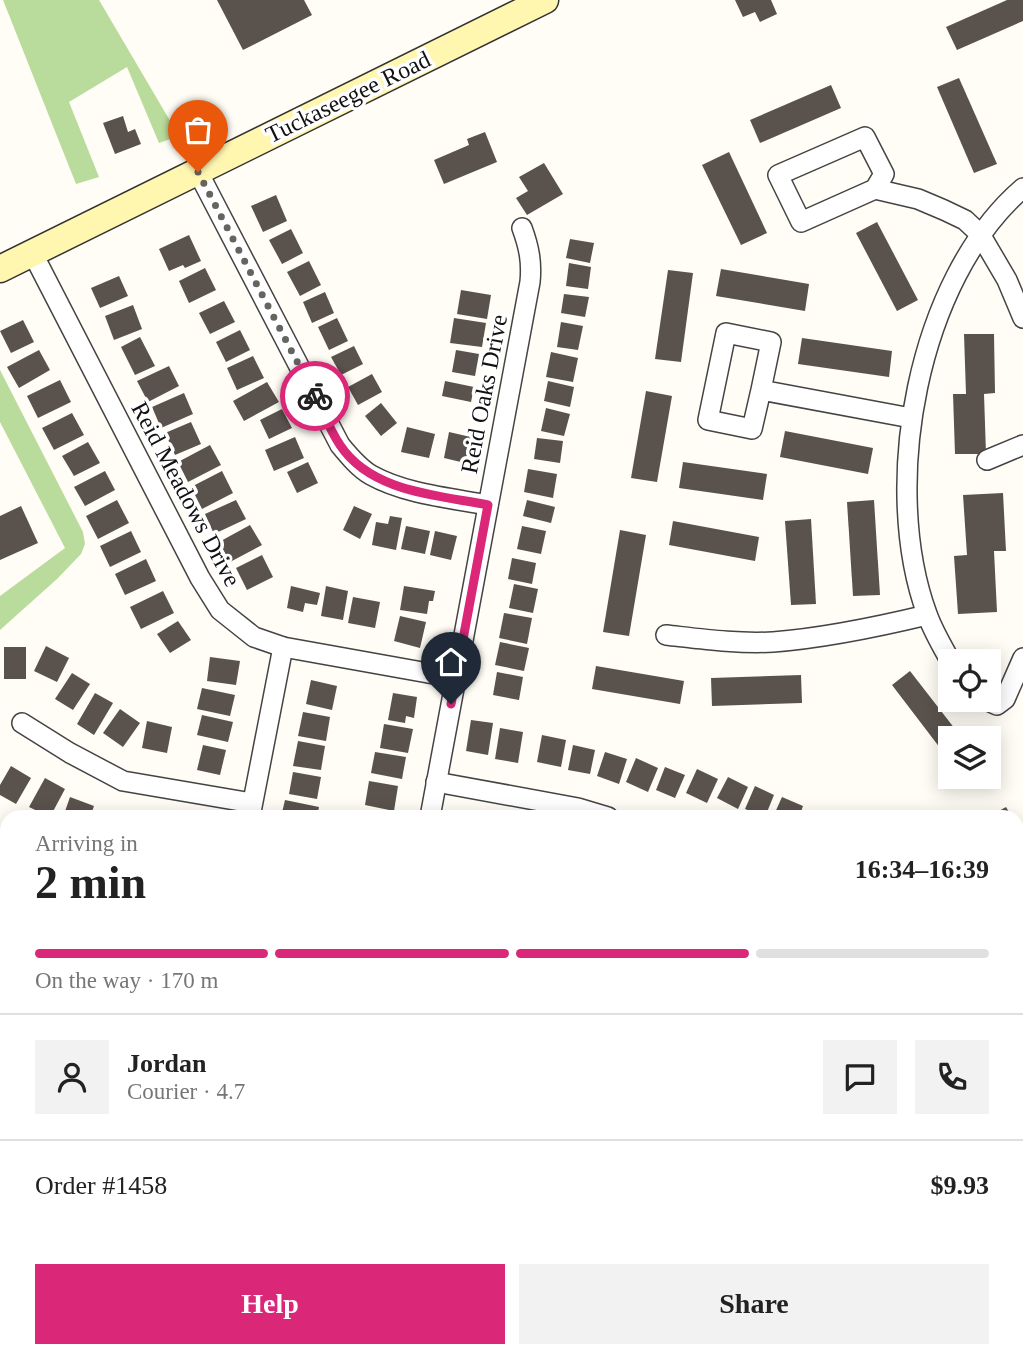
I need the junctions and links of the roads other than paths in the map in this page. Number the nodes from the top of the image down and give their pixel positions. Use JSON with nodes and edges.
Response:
{"nodes":[{"id":1,"x":545,"y":0,"type":"edge"},
{"id":2,"x":198,"y":172,"type":"junction"},
{"id":3,"x":1023,"y":188,"type":"edge"},
{"id":4,"x":875,"y":189,"type":"junction"},
{"id":5,"x":522,"y":228,"type":"dead end"},
{"id":6,"x":980,"y":234,"type":"junction"},
{"id":7,"x":33,"y":254,"type":"junction"},
{"id":8,"x":0,"y":269,"type":"edge"},
{"id":9,"x":1023,"y":318,"type":"edge"},
{"id":10,"x":761,"y":390,"type":"junction"},
{"id":11,"x":911,"y":418,"type":"junction"},
{"id":12,"x":1023,"y":445,"type":"edge"},
{"id":13,"x":987,"y":460,"type":"dead end"},
{"id":14,"x":488,"y":505,"type":"junction"},
{"id":15,"x":927,"y":615,"type":"junction"},
{"id":16,"x":667,"y":635,"type":"dead end"},
{"id":17,"x":283,"y":647,"type":"junction"},
{"id":18,"x":944,"y":649,"type":"edge"},
{"id":19,"x":1023,"y":658,"type":"edge"},
{"id":20,"x":456,"y":678,"type":"junction"},
{"id":21,"x":1001,"y":700,"type":"edge"},
{"id":22,"x":22,"y":723,"type":"dead end"},
{"id":23,"x":436,"y":782,"type":"junction"},
{"id":24,"x":251,"y":810,"type":"edge"},
{"id":25,"x":431,"y":810,"type":"edge"},
{"id":26,"x":585,"y":810,"type":"edge"}],
"edges":[{"from":1,"to":2,"type":"street","name":"Tuckaseegee Road"},
{"from":2,"to":7,"type":"street","name":"Tuckaseegee Road"},
{"from":2,"to":14,"type":"street"},
{"from":3,"to":6,"type":"street"},
{"from":4,"to":4,"type":"street"},
{"from":4,"to":6,"type":"street"},
{"from":5,"to":14,"type":"street","name":"Reid Oaks Drive"},
{"from":6,"to":9,"type":"street"},
{"from":6,"to":11,"type":"street"},
{"from":7,"to":8,"type":"street","name":"Tuckaseegee Road"},
{"from":7,"to":17,"type":"street","name":"Reid Meadows Drive"},
{"from":10,"to":10,"type":"street"},
{"from":10,"to":11,"type":"street"},
{"from":11,"to":15,"type":"street"},
{"from":12,"to":13,"type":"street"},
{"from":14,"to":20,"type":"street","name":"Reid Oaks Drive"},
{"from":15,"to":16,"type":"street"},
{"from":15,"to":18,"type":"street"},
{"from":17,"to":20,"type":"street","name":"Reid Meadows Drive"},
{"from":17,"to":24,"type":"street"},
{"from":19,"to":21,"type":"street"},
{"from":20,"to":23,"type":"street","name":"Reid Oaks Drive"},
{"from":22,"to":24,"type":"street"},
{"from":23,"to":25,"type":"street","name":"Reid Oaks Drive"},
{"from":23,"to":26,"type":"street"}]}
